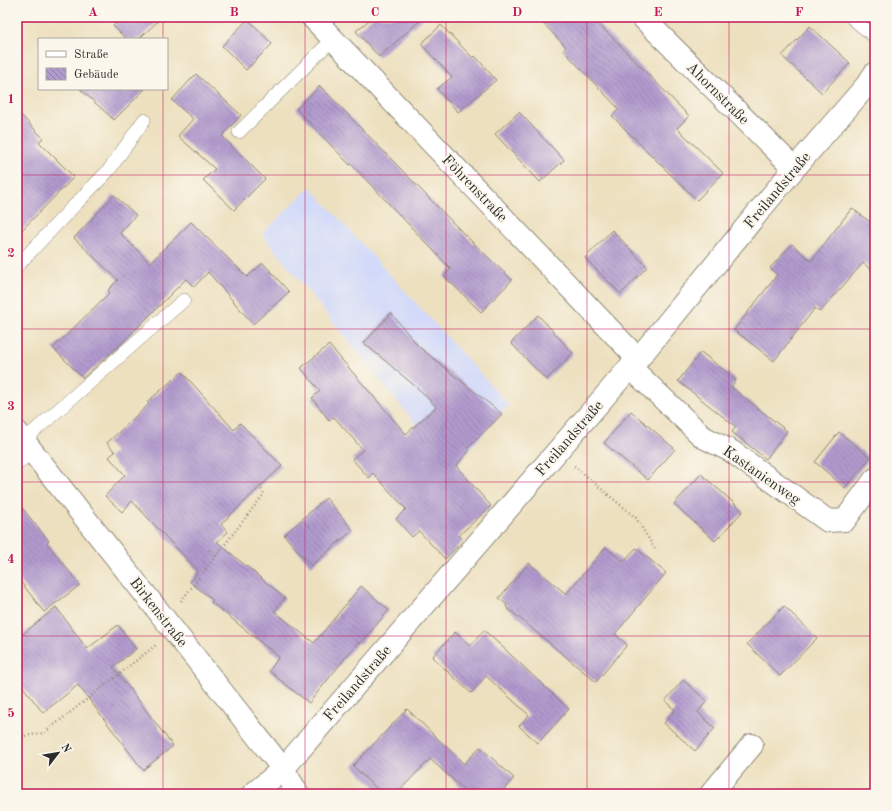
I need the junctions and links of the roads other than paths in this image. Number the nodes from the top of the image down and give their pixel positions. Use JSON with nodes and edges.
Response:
{"nodes":[{"id":1,"x":312,"y":17,"type":"edge"},
{"id":2,"x":642,"y":17,"type":"edge"},
{"id":3,"x":851,"y":17,"type":"edge"},
{"id":4,"x":875,"y":37,"type":"edge"},
{"id":5,"x":333,"y":39,"type":"junction"},
{"id":6,"x":875,"y":73,"type":"edge"},
{"id":7,"x":144,"y":120,"type":"dead end"},
{"id":8,"x":239,"y":132,"type":"dead end"},
{"id":9,"x":794,"y":168,"type":"junction"},
{"id":10,"x":17,"y":266,"type":"edge"},
{"id":11,"x":184,"y":300,"type":"dead end"},
{"id":12,"x":634,"y":363,"type":"junction"},
{"id":13,"x":23,"y":447,"type":"edge"},
{"id":14,"x":875,"y":479,"type":"edge"},
{"id":15,"x":752,"y":744,"type":"dead end"},
{"id":16,"x":283,"y":769,"type":"junction"},
{"id":17,"x":253,"y":794,"type":"edge"},
{"id":18,"x":298,"y":794,"type":"edge"},
{"id":19,"x":710,"y":794,"type":"edge"}],
"edges":[{"from":1,"to":5,"type":"street","name":"Föhrenstraße"},
{"from":2,"to":9,"type":"street","name":"Ahornstraße"},
{"from":3,"to":4,"type":"lane"},
{"from":5,"to":8,"type":"lane"},
{"from":5,"to":12,"type":"street","name":"Föhrenstraße"},
{"from":6,"to":9,"type":"street","name":"Freilandstraße"},
{"from":7,"to":10,"type":"lane"},
{"from":9,"to":12,"type":"street","name":"Freilandstraße"},
{"from":11,"to":13,"type":"lane"},
{"from":12,"to":14,"type":"street","name":"Kastanienweg"},
{"from":12,"to":16,"type":"street","name":"Freilandstraße"},
{"from":13,"to":16,"type":"street","name":"Birkenstraße"},
{"from":15,"to":19,"type":"street"},
{"from":16,"to":17,"type":"street","name":"Freilandstraße"},
{"from":16,"to":18,"type":"street","name":"Birkenstraße"}]}
